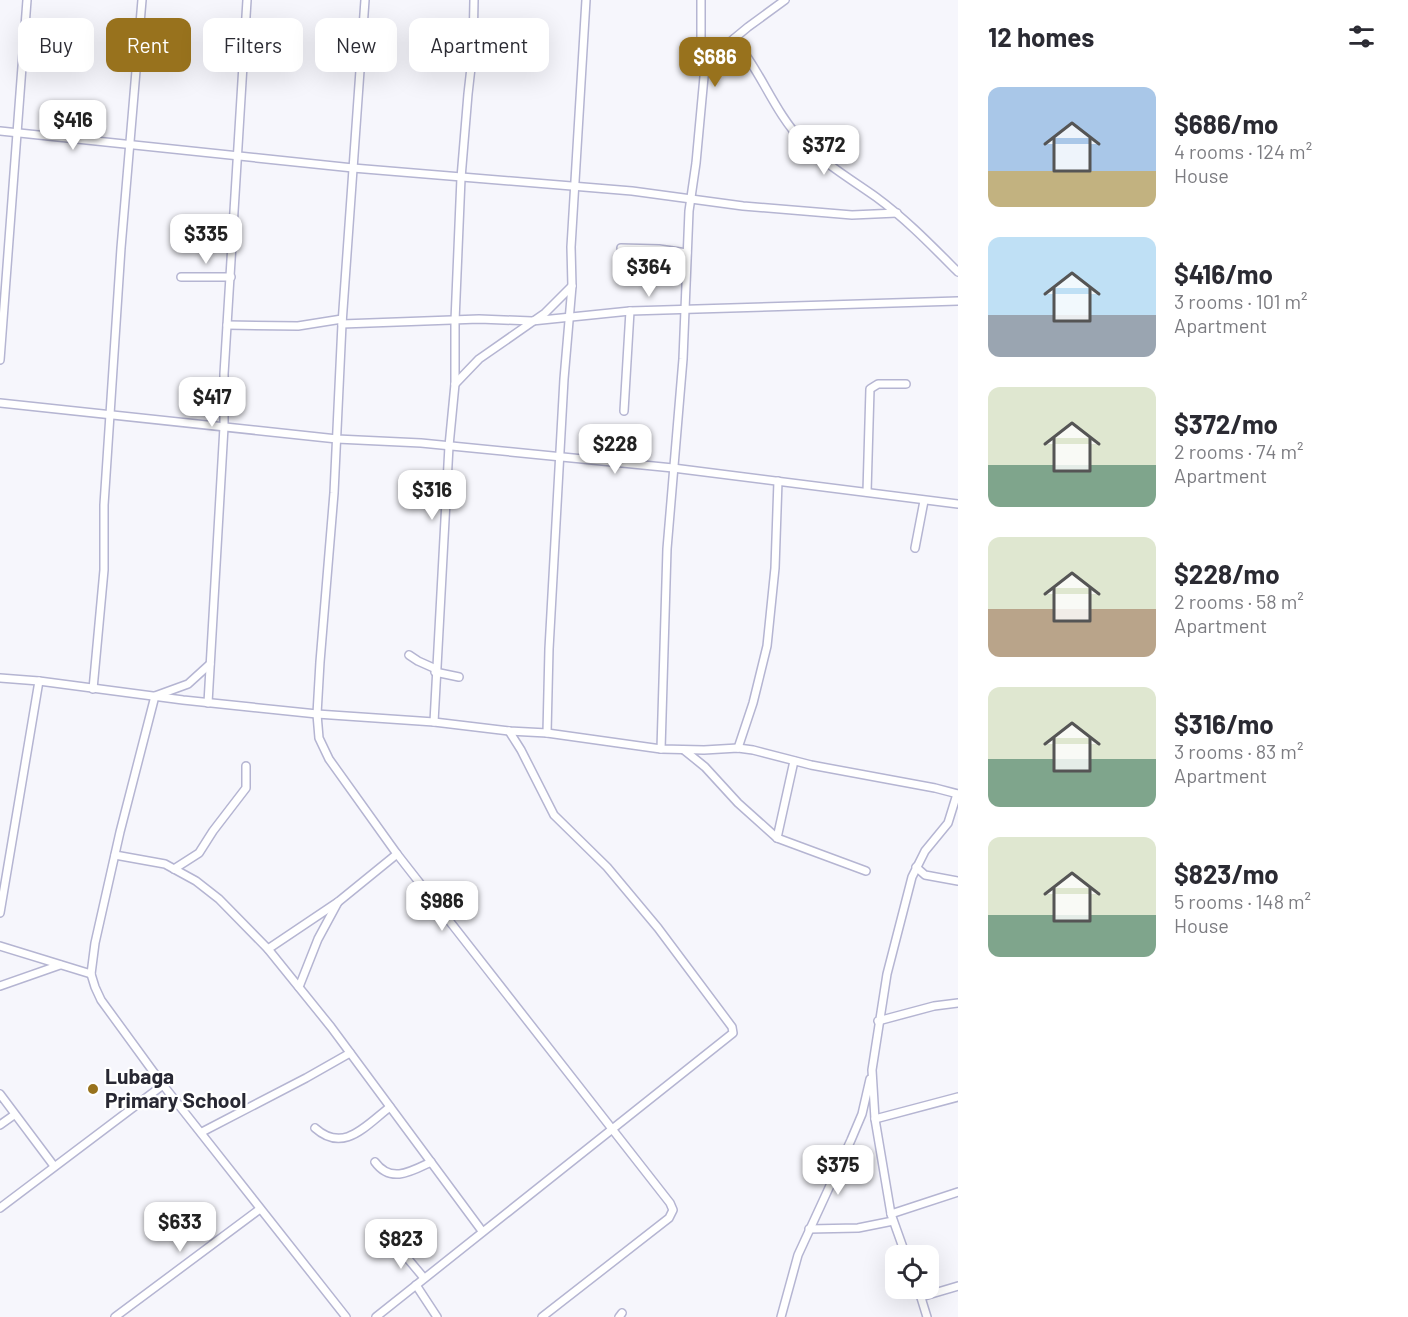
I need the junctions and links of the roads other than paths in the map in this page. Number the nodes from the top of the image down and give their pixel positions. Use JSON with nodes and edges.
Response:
{"nodes":[{"id":1,"x":27,"y":0,"type":"edge"},
{"id":2,"x":142,"y":0,"type":"edge"},
{"id":3,"x":247,"y":0,"type":"edge"},
{"id":4,"x":364,"y":0,"type":"edge"},
{"id":5,"x":474,"y":0,"type":"edge"},
{"id":6,"x":586,"y":0,"type":"edge"},
{"id":7,"x":701,"y":0,"type":"edge"},
{"id":8,"x":785,"y":0,"type":"edge"},
{"id":9,"x":734,"y":39,"type":"junction"},
{"id":10,"x":705,"y":70,"type":"junction"},
{"id":11,"x":0,"y":131,"type":"edge"},
{"id":12,"x":18,"y":133,"type":"junction"},
{"id":13,"x":130,"y":145,"type":"junction"},
{"id":14,"x":239,"y":155,"type":"junction"},
{"id":15,"x":353,"y":168,"type":"junction"},
{"id":16,"x":461,"y":178,"type":"junction"},
{"id":17,"x":575,"y":186,"type":"junction"},
{"id":18,"x":689,"y":198,"type":"junction"},
{"id":19,"x":897,"y":213,"type":"junction"},
{"id":20,"x":621,"y":249,"type":"dead end"},
{"id":21,"x":687,"y":253,"type":"junction"},
{"id":22,"x":958,"y":272,"type":"edge"},
{"id":23,"x":181,"y":277,"type":"dead end"},
{"id":24,"x":231,"y":277,"type":"junction"},
{"id":25,"x":572,"y":286,"type":"junction"},
{"id":26,"x":958,"y":301,"type":"edge"},
{"id":27,"x":684,"y":309,"type":"junction"},
{"id":28,"x":630,"y":311,"type":"junction"},
{"id":29,"x":569,"y":317,"type":"junction"},
{"id":30,"x":342,"y":321,"type":"junction"},
{"id":31,"x":455,"y":321,"type":"junction"},
{"id":32,"x":532,"y":321,"type":"junction"},
{"id":33,"x":227,"y":325,"type":"junction"},
{"id":34,"x":0,"y":360,"type":"edge"},
{"id":35,"x":455,"y":384,"type":"junction"},
{"id":36,"x":906,"y":384,"type":"dead end"},
{"id":37,"x":0,"y":403,"type":"edge"},
{"id":38,"x":624,"y":411,"type":"dead end"},
{"id":39,"x":111,"y":416,"type":"junction"},
{"id":40,"x":224,"y":427,"type":"junction"},
{"id":41,"x":337,"y":439,"type":"junction"},
{"id":42,"x":449,"y":446,"type":"junction"},
{"id":43,"x":560,"y":457,"type":"junction"},
{"id":44,"x":673,"y":468,"type":"junction"},
{"id":45,"x":778,"y":481,"type":"junction"},
{"id":46,"x":867,"y":492,"type":"junction"},
{"id":47,"x":924,"y":501,"type":"junction"},
{"id":48,"x":958,"y":504,"type":"edge"},
{"id":49,"x":915,"y":548,"type":"dead end"},
{"id":50,"x":409,"y":655,"type":"dead end"},
{"id":51,"x":210,"y":664,"type":"junction"},
{"id":52,"x":435,"y":670,"type":"junction"},
{"id":53,"x":459,"y":677,"type":"dead end"},
{"id":54,"x":0,"y":678,"type":"edge"},
{"id":55,"x":39,"y":681,"type":"junction"},
{"id":56,"x":93,"y":689,"type":"junction"},
{"id":57,"x":154,"y":696,"type":"junction"},
{"id":58,"x":208,"y":703,"type":"junction"},
{"id":59,"x":317,"y":714,"type":"junction"},
{"id":60,"x":434,"y":722,"type":"junction"},
{"id":61,"x":509,"y":731,"type":"junction"},
{"id":62,"x":547,"y":733,"type":"junction"},
{"id":63,"x":738,"y":748,"type":"junction"},
{"id":64,"x":661,"y":749,"type":"junction"},
{"id":65,"x":684,"y":750,"type":"junction"},
{"id":66,"x":794,"y":761,"type":"junction"},
{"id":67,"x":246,"y":766,"type":"dead end"},
{"id":68,"x":957,"y":794,"type":"edge"},
{"id":69,"x":777,"y":837,"type":"junction"},
{"id":70,"x":397,"y":854,"type":"junction"},
{"id":71,"x":115,"y":855,"type":"junction"},
{"id":72,"x":916,"y":867,"type":"junction"},
{"id":73,"x":174,"y":869,"type":"junction"},
{"id":74,"x":866,"y":871,"type":"dead end"},
{"id":75,"x":958,"y":881,"type":"edge"},
{"id":76,"x":338,"y":902,"type":"junction"},
{"id":77,"x":0,"y":913,"type":"edge"},
{"id":78,"x":0,"y":946,"type":"edge"},
{"id":79,"x":268,"y":949,"type":"junction"},
{"id":80,"x":60,"y":965,"type":"junction"},
{"id":81,"x":92,"y":974,"type":"junction"},
{"id":82,"x":0,"y":986,"type":"edge"},
{"id":83,"x":300,"y":987,"type":"junction"},
{"id":84,"x":958,"y":1003,"type":"edge"},
{"id":85,"x":879,"y":1021,"type":"junction"},
{"id":86,"x":350,"y":1053,"type":"junction"},
{"id":87,"x":872,"y":1070,"type":"junction"},
{"id":88,"x":163,"y":1085,"type":"junction"},
{"id":89,"x":0,"y":1094,"type":"edge"},
{"id":90,"x":958,"y":1097,"type":"edge"},
{"id":91,"x":390,"y":1107,"type":"junction"},
{"id":92,"x":14,"y":1115,"type":"junction"},
{"id":93,"x":875,"y":1119,"type":"junction"},
{"id":94,"x":0,"y":1125,"type":"edge"},
{"id":95,"x":315,"y":1128,"type":"dead end"},
{"id":96,"x":611,"y":1130,"type":"junction"},
{"id":97,"x":202,"y":1132,"type":"junction"},
{"id":98,"x":375,"y":1162,"type":"dead end"},
{"id":99,"x":431,"y":1162,"type":"junction"},
{"id":100,"x":54,"y":1166,"type":"junction"},
{"id":101,"x":958,"y":1192,"type":"edge"},
{"id":102,"x":0,"y":1208,"type":"edge"},
{"id":103,"x":260,"y":1209,"type":"junction"},
{"id":104,"x":892,"y":1217,"type":"junction"},
{"id":105,"x":809,"y":1229,"type":"junction"},
{"id":106,"x":482,"y":1231,"type":"junction"},
{"id":107,"x":902,"y":1245,"type":"edge"},
{"id":108,"x":398,"y":1246,"type":"dead end"},
{"id":109,"x":423,"y":1278,"type":"junction"},
{"id":110,"x":416,"y":1285,"type":"junction"},
{"id":111,"x":958,"y":1286,"type":"edge"},
{"id":112,"x":939,"y":1292,"type":"edge"},
{"id":113,"x":922,"y":1299,"type":"edge"},
{"id":114,"x":115,"y":1317,"type":"edge"},
{"id":115,"x":346,"y":1317,"type":"edge"},
{"id":116,"x":376,"y":1317,"type":"edge"},
{"id":117,"x":437,"y":1317,"type":"edge"},
{"id":118,"x":542,"y":1317,"type":"edge"},
{"id":119,"x":781,"y":1317,"type":"edge"},
{"id":120,"x":927,"y":1317,"type":"edge"}],
"edges":[{"from":1,"to":12,"type":"street"},
{"from":2,"to":13,"type":"street"},
{"from":3,"to":14,"type":"street"},
{"from":4,"to":15,"type":"street"},
{"from":5,"to":16,"type":"street"},
{"from":6,"to":17,"type":"street"},
{"from":7,"to":10,"type":"street"},
{"from":8,"to":9,"type":"street"},
{"from":9,"to":10,"type":"street"},
{"from":9,"to":19,"type":"street"},
{"from":10,"to":18,"type":"street"},
{"from":11,"to":12,"type":"street"},
{"from":12,"to":13,"type":"street"},
{"from":12,"to":34,"type":"street"},
{"from":13,"to":14,"type":"street"},
{"from":13,"to":39,"type":"street"},
{"from":14,"to":15,"type":"street"},
{"from":14,"to":24,"type":"street"},
{"from":15,"to":16,"type":"street"},
{"from":15,"to":30,"type":"street"},
{"from":16,"to":17,"type":"street"},
{"from":16,"to":31,"type":"street"},
{"from":17,"to":18,"type":"street"},
{"from":17,"to":25,"type":"street"},
{"from":18,"to":19,"type":"street"},
{"from":18,"to":21,"type":"street"},
{"from":19,"to":22,"type":"street"},
{"from":20,"to":21,"type":"street"},
{"from":21,"to":27,"type":"street"},
{"from":23,"to":24,"type":"street"},
{"from":24,"to":33,"type":"street"},
{"from":25,"to":29,"type":"street"},
{"from":25,"to":32,"type":"street"},
{"from":26,"to":27,"type":"street"},
{"from":27,"to":28,"type":"street"},
{"from":27,"to":44,"type":"street"},
{"from":28,"to":29,"type":"street"},
{"from":28,"to":38,"type":"street"},
{"from":29,"to":32,"type":"street"},
{"from":29,"to":43,"type":"street"},
{"from":30,"to":31,"type":"street"},
{"from":30,"to":33,"type":"street"},
{"from":30,"to":41,"type":"street"},
{"from":31,"to":32,"type":"street"},
{"from":31,"to":35,"type":"street"},
{"from":32,"to":35,"type":"street"},
{"from":33,"to":40,"type":"street"},
{"from":35,"to":42,"type":"street"},
{"from":36,"to":46,"type":"street"},
{"from":37,"to":39,"type":"street"},
{"from":39,"to":40,"type":"street"},
{"from":39,"to":56,"type":"street"},
{"from":40,"to":41,"type":"street"},
{"from":40,"to":51,"type":"street"},
{"from":41,"to":42,"type":"street"},
{"from":41,"to":59,"type":"street"},
{"from":42,"to":43,"type":"street"},
{"from":42,"to":52,"type":"street"},
{"from":43,"to":44,"type":"street"},
{"from":43,"to":62,"type":"street"},
{"from":44,"to":45,"type":"street"},
{"from":44,"to":64,"type":"street"},
{"from":45,"to":46,"type":"street"},
{"from":45,"to":63,"type":"street"},
{"from":46,"to":47,"type":"street"},
{"from":47,"to":48,"type":"street"},
{"from":47,"to":49,"type":"street"},
{"from":50,"to":52,"type":"street"},
{"from":51,"to":57,"type":"street"},
{"from":51,"to":58,"type":"street"},
{"from":52,"to":53,"type":"street"},
{"from":52,"to":60,"type":"street"},
{"from":54,"to":55,"type":"street"},
{"from":55,"to":56,"type":"street"},
{"from":55,"to":77,"type":"street"},
{"from":56,"to":57,"type":"street"},
{"from":57,"to":58,"type":"street"},
{"from":57,"to":71,"type":"street"},
{"from":58,"to":59,"type":"street"},
{"from":59,"to":60,"type":"street"},
{"from":59,"to":70,"type":"street"},
{"from":60,"to":61,"type":"street"},
{"from":61,"to":62,"type":"street"},
{"from":61,"to":96,"type":"street"},
{"from":62,"to":64,"type":"street"},
{"from":63,"to":65,"type":"street"},
{"from":63,"to":66,"type":"street"},
{"from":64,"to":65,"type":"street"},
{"from":65,"to":69,"type":"street"},
{"from":66,"to":68,"type":"street"},
{"from":66,"to":69,"type":"street"},
{"from":67,"to":73,"type":"street"},
{"from":68,"to":72,"type":"street"},
{"from":69,"to":74,"type":"street"},
{"from":70,"to":76,"type":"street"},
{"from":70,"to":96,"type":"street"},
{"from":71,"to":73,"type":"street"},
{"from":71,"to":81,"type":"street"},
{"from":72,"to":75,"type":"street"},
{"from":72,"to":85,"type":"street"},
{"from":73,"to":79,"type":"street"},
{"from":76,"to":79,"type":"street"},
{"from":76,"to":83,"type":"street"},
{"from":78,"to":80,"type":"street"},
{"from":79,"to":83,"type":"street"},
{"from":80,"to":81,"type":"street"},
{"from":80,"to":82,"type":"street"},
{"from":81,"to":88,"type":"street"},
{"from":83,"to":86,"type":"street"},
{"from":84,"to":85,"type":"street"},
{"from":85,"to":87,"type":"street"},
{"from":86,"to":91,"type":"street"},
{"from":86,"to":97,"type":"street"},
{"from":87,"to":93,"type":"street"},
{"from":87,"to":105,"type":"street"},
{"from":88,"to":97,"type":"street"},
{"from":88,"to":100,"type":"street"},
{"from":89,"to":92,"type":"street"},
{"from":90,"to":93,"type":"street"},
{"from":91,"to":95,"type":"street"},
{"from":91,"to":99,"type":"street"},
{"from":92,"to":94,"type":"street"},
{"from":92,"to":100,"type":"street"},
{"from":93,"to":104,"type":"street"},
{"from":96,"to":106,"type":"street"},
{"from":96,"to":118,"type":"street"},
{"from":97,"to":103,"type":"street"},
{"from":98,"to":99,"type":"street"},
{"from":99,"to":106,"type":"street"},
{"from":100,"to":102,"type":"street"},
{"from":101,"to":104,"type":"street"},
{"from":103,"to":114,"type":"street"},
{"from":103,"to":115,"type":"street"},
{"from":104,"to":105,"type":"street"},
{"from":104,"to":107,"type":"street"},
{"from":105,"to":119,"type":"street"},
{"from":106,"to":109,"type":"street"},
{"from":108,"to":109,"type":"street"},
{"from":109,"to":110,"type":"street"},
{"from":110,"to":116,"type":"street"},
{"from":110,"to":117,"type":"street"},
{"from":111,"to":112,"type":"street"},
{"from":113,"to":120,"type":"street"}]}
